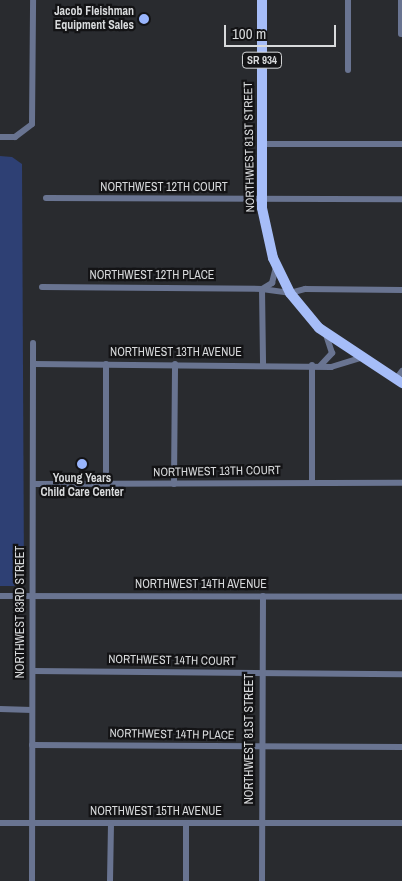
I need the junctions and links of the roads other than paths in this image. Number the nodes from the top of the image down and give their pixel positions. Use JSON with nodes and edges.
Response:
{"nodes":[{"id":1,"x":32,"y":0,"type":"edge"},
{"id":2,"x":262,"y":0,"type":"edge"},
{"id":3,"x":348,"y":0,"type":"edge"},
{"id":4,"x":401,"y":0,"type":"edge"},
{"id":5,"x":401,"y":34,"type":"edge"},
{"id":6,"x":348,"y":70,"type":"dead end"},
{"id":7,"x":0,"y":137,"type":"edge"},
{"id":8,"x":262,"y":144,"type":"junction"},
{"id":9,"x":402,"y":144,"type":"edge"},
{"id":10,"x":46,"y":198,"type":"dead end"},
{"id":11,"x":262,"y":199,"type":"junction"},
{"id":12,"x":402,"y":199,"type":"edge"},
{"id":13,"x":276,"y":267,"type":"junction"},
{"id":14,"x":42,"y":287,"type":"dead end"},
{"id":15,"x":262,"y":289,"type":"junction"},
{"id":16,"x":402,"y":290,"type":"edge"},
{"id":17,"x":290,"y":293,"type":"junction"},
{"id":18,"x":326,"y":334,"type":"junction"},
{"id":19,"x":33,"y":343,"type":"dead end"},
{"id":20,"x":361,"y":358,"type":"junction"},
{"id":21,"x":33,"y":364,"type":"junction"},
{"id":22,"x":106,"y":364,"type":"junction"},
{"id":23,"x":175,"y":364,"type":"junction"},
{"id":24,"x":263,"y":364,"type":"junction"},
{"id":25,"x":312,"y":365,"type":"junction"},
{"id":26,"x":320,"y":366,"type":"junction"},
{"id":27,"x":400,"y":377,"type":"edge"},
{"id":28,"x":312,"y":482,"type":"junction"},
{"id":29,"x":402,"y":482,"type":"edge"},
{"id":30,"x":33,"y":484,"type":"junction"},
{"id":31,"x":106,"y":484,"type":"junction"},
{"id":32,"x":174,"y":484,"type":"junction"},
{"id":33,"x":0,"y":596,"type":"edge"},
{"id":34,"x":33,"y":596,"type":"junction"},
{"id":35,"x":263,"y":596,"type":"junction"},
{"id":36,"x":402,"y":597,"type":"edge"},
{"id":37,"x":33,"y":671,"type":"junction"},
{"id":38,"x":263,"y":674,"type":"junction"},
{"id":39,"x":402,"y":674,"type":"edge"},
{"id":40,"x":0,"y":709,"type":"edge"},
{"id":41,"x":32,"y":710,"type":"junction"},
{"id":42,"x":32,"y":745,"type":"junction"},
{"id":43,"x":262,"y":747,"type":"junction"},
{"id":44,"x":402,"y":747,"type":"edge"},
{"id":45,"x":32,"y":822,"type":"junction"},
{"id":46,"x":0,"y":823,"type":"edge"},
{"id":47,"x":402,"y":823,"type":"edge"},
{"id":48,"x":111,"y":824,"type":"junction"},
{"id":49,"x":186,"y":824,"type":"junction"},
{"id":50,"x":262,"y":824,"type":"junction"},
{"id":51,"x":32,"y":881,"type":"edge"},
{"id":52,"x":110,"y":881,"type":"edge"},
{"id":53,"x":186,"y":881,"type":"edge"},
{"id":54,"x":262,"y":881,"type":"edge"}],
"edges":[{"from":1,"to":7,"type":"street"},
{"from":2,"to":8,"type":"main road","name":"NORTHWEST 81ST STREET","number":"SR 934"},
{"from":3,"to":6,"type":"street"},
{"from":4,"to":5,"type":"street"},
{"from":8,"to":9,"type":"street"},
{"from":8,"to":11,"type":"main road","name":"NORTHWEST 81ST STREET","number":"SR 934"},
{"from":10,"to":11,"type":"street","name":"NORTHWEST 12TH COURT"},
{"from":11,"to":12,"type":"street","name":"NORTHWEST 12TH COURT"},
{"from":11,"to":13,"type":"main road","name":"NORTHWEST 81ST STREET","number":"SR 934"},
{"from":13,"to":15,"type":"street"},
{"from":13,"to":17,"type":"main road","name":"NORTHWEST 81ST STREET","number":"SR 934"},
{"from":14,"to":15,"type":"street","name":"NORTHWEST 12TH PLACE"},
{"from":15,"to":17,"type":"street","name":"NORTHWEST 12TH PLACE"},
{"from":15,"to":24,"type":"street"},
{"from":16,"to":17,"type":"street","name":"NORTHWEST 12TH PLACE"},
{"from":17,"to":18,"type":"main road","name":"NORTHWEST 81ST STREET","number":"SR 934"},
{"from":18,"to":20,"type":"main road","name":"NORTHWEST 81ST STREET","number":"SR 934"},
{"from":18,"to":26,"type":"street"},
{"from":19,"to":21,"type":"street","name":"NORTHWEST 83RD STREET"},
{"from":20,"to":26,"type":"street","name":"NORTHWEST 13TH AVENUE"},
{"from":20,"to":27,"type":"main road","name":"NORTHWEST 81ST STREET","number":"SR 934"},
{"from":21,"to":22,"type":"street","name":"NORTHWEST 13TH AVENUE"},
{"from":21,"to":30,"type":"street","name":"NORTHWEST 83RD STREET"},
{"from":22,"to":23,"type":"street","name":"NORTHWEST 13TH AVENUE"},
{"from":22,"to":31,"type":"street"},
{"from":23,"to":24,"type":"street","name":"NORTHWEST 13TH AVENUE"},
{"from":23,"to":32,"type":"street"},
{"from":24,"to":25,"type":"street","name":"NORTHWEST 13TH AVENUE"},
{"from":25,"to":26,"type":"street","name":"NORTHWEST 13TH AVENUE"},
{"from":25,"to":28,"type":"street"},
{"from":28,"to":29,"type":"street","name":"NORTHWEST 13TH COURT"},
{"from":28,"to":32,"type":"street","name":"NORTHWEST 13TH COURT"},
{"from":30,"to":31,"type":"street","name":"NORTHWEST 13TH COURT"},
{"from":30,"to":34,"type":"street","name":"NORTHWEST 83RD STREET"},
{"from":31,"to":32,"type":"street","name":"NORTHWEST 13TH COURT"},
{"from":33,"to":34,"type":"street","name":"NORTHWEST 14TH AVENUE"},
{"from":34,"to":35,"type":"street","name":"NORTHWEST 14TH AVENUE"},
{"from":34,"to":37,"type":"street","name":"NORTHWEST 83RD STREET"},
{"from":35,"to":36,"type":"street","name":"NORTHWEST 14TH AVENUE"},
{"from":35,"to":38,"type":"street","name":"NORTHWEST 81ST STREET"},
{"from":37,"to":38,"type":"street","name":"NORTHWEST 14TH COURT"},
{"from":37,"to":41,"type":"street","name":"NORTHWEST 83RD STREET"},
{"from":38,"to":39,"type":"street","name":"NORTHWEST 14TH COURT"},
{"from":38,"to":43,"type":"street","name":"NORTHWEST 81ST STREET"},
{"from":40,"to":41,"type":"street"},
{"from":41,"to":42,"type":"street","name":"NORTHWEST 83RD STREET"},
{"from":42,"to":43,"type":"street","name":"NORTHWEST 14TH PLACE"},
{"from":42,"to":45,"type":"street","name":"NORTHWEST 83RD STREET"},
{"from":43,"to":44,"type":"street","name":"NORTHWEST 14TH PLACE"},
{"from":43,"to":50,"type":"street","name":"NORTHWEST 81ST STREET"},
{"from":45,"to":46,"type":"street","name":"NORTHWEST 15TH AVENUE"},
{"from":45,"to":48,"type":"street","name":"NORTHWEST 15TH AVENUE"},
{"from":45,"to":51,"type":"street","name":"NORTHWEST 83RD STREET"},
{"from":47,"to":50,"type":"street","name":"NORTHWEST 15TH AVENUE"},
{"from":48,"to":49,"type":"street","name":"NORTHWEST 15TH AVENUE"},
{"from":48,"to":52,"type":"street"},
{"from":49,"to":50,"type":"street","name":"NORTHWEST 15TH AVENUE"},
{"from":49,"to":53,"type":"street"},
{"from":50,"to":54,"type":"street","name":"NORTHWEST 81ST STREET"}]}
